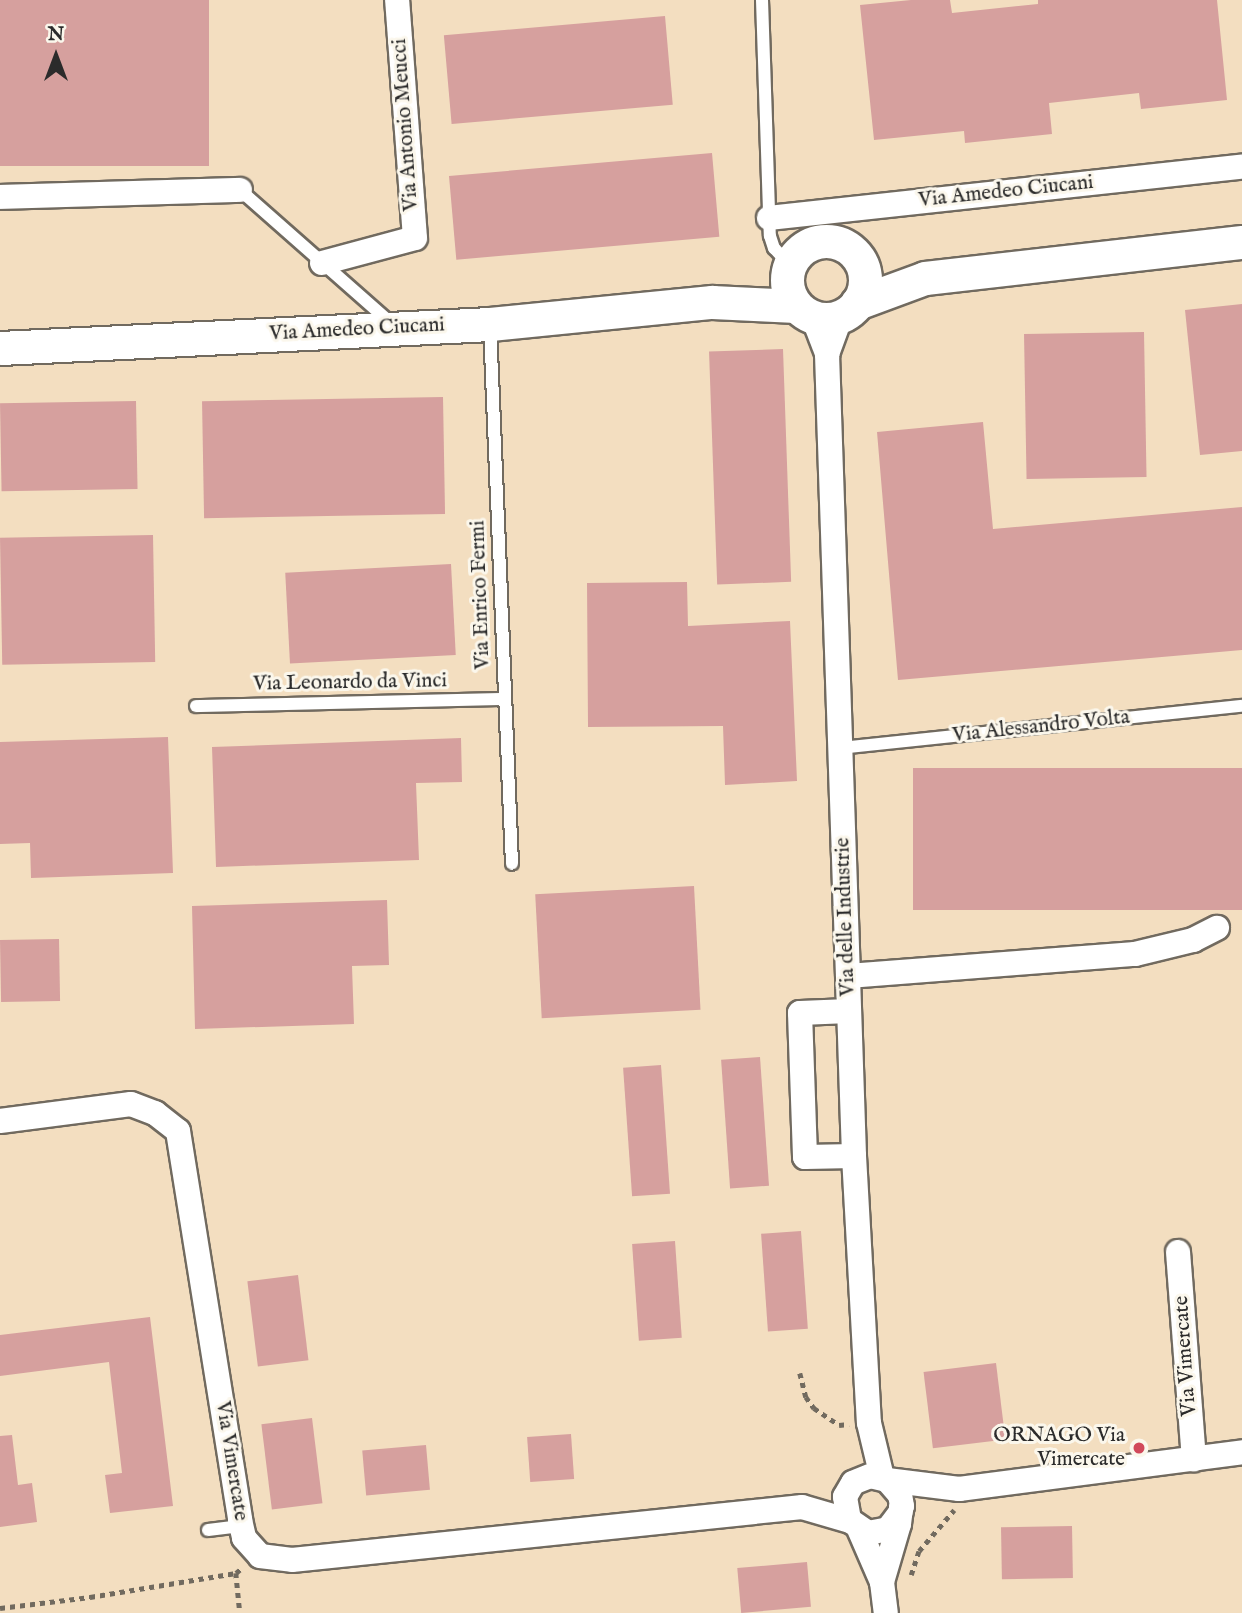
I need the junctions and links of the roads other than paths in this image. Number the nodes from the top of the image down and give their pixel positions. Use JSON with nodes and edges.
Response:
{"nodes":[{"id":1,"x":397,"y":0,"type":"edge"},
{"id":2,"x":762,"y":0,"type":"edge"},
{"id":3,"x":1242,"y":167,"type":"edge"},
{"id":4,"x":240,"y":190,"type":"joint"},
{"id":5,"x":0,"y":197,"type":"edge"},
{"id":6,"x":769,"y":218,"type":"junction"},
{"id":7,"x":1242,"y":242,"type":"edge"},
{"id":8,"x":859,"y":260,"type":"junction"},
{"id":9,"x":322,"y":263,"type":"junction"},
{"id":10,"x":790,"y":265,"type":"junction"},
{"id":11,"x":925,"y":278,"type":"junction"},
{"id":12,"x":712,"y":302,"type":"junction"},
{"id":13,"x":827,"y":310,"type":"junction"},
{"id":14,"x":490,"y":324,"type":"junction"},
{"id":15,"x":397,"y":328,"type":"junction"},
{"id":16,"x":0,"y":348,"type":"edge"},
{"id":17,"x":505,"y":699,"type":"junction"},
{"id":18,"x":196,"y":706,"type":"dead end"},
{"id":19,"x":1242,"y":706,"type":"edge"},
{"id":20,"x":840,"y":748,"type":"junction"},
{"id":21,"x":512,"y":864,"type":"dead end"},
{"id":22,"x":1217,"y":928,"type":"dead end"},
{"id":23,"x":848,"y":976,"type":"junction"},
{"id":24,"x":849,"y":1011,"type":"junction"},
{"id":25,"x":0,"y":1121,"type":"edge"},
{"id":26,"x":854,"y":1156,"type":"junction"},
{"id":27,"x":1178,"y":1252,"type":"dead end"},
{"id":28,"x":1242,"y":1452,"type":"edge"},
{"id":29,"x":1194,"y":1459,"type":"junction"},
{"id":30,"x":885,"y":1478,"type":"junction"},
{"id":31,"x":850,"y":1488,"type":"junction"},
{"id":32,"x":802,"y":1507,"type":"junction"},
{"id":33,"x":901,"y":1511,"type":"junction"},
{"id":34,"x":854,"y":1525,"type":"junction"},
{"id":35,"x":241,"y":1526,"type":"junction"},
{"id":36,"x":208,"y":1530,"type":"dead end"},
{"id":37,"x":882,"y":1582,"type":"junction"},
{"id":38,"x":886,"y":1613,"type":"edge"}],
"edges":[{"from":1,"to":9,"type":"street","name":"Via Antonio Meucci"},
{"from":2,"to":6,"type":"lane"},
{"from":3,"to":6,"type":"street","name":"Via Amedeo Ciucani"},
{"from":4,"to":5,"type":"street"},
{"from":4,"to":9,"type":"lane"},
{"from":6,"to":10,"type":"lane"},
{"from":7,"to":11,"type":"main road","name":"Via Amedeo Ciucani"},
{"from":8,"to":10,"type":"main road","name":"Via Amedeo Ciucani"},
{"from":8,"to":11,"type":"main road","name":"Via Amedeo Ciucani"},
{"from":8,"to":13,"type":"main road"},
{"from":9,"to":15,"type":"lane"},
{"from":10,"to":12,"type":"main road","name":"Via Amedeo Ciucani"},
{"from":10,"to":13,"type":"main road"},
{"from":11,"to":13,"type":"main road","name":"Via Amedeo Ciucani"},
{"from":12,"to":13,"type":"main road","name":"Via Amedeo Ciucani"},
{"from":12,"to":14,"type":"main road","name":"Via Amedeo Ciucani"},
{"from":13,"to":20,"type":"street","name":"Via delle Industrie"},
{"from":14,"to":15,"type":"main road","name":"Via Amedeo Ciucani"},
{"from":14,"to":17,"type":"lane","name":"Via Enrico Fermi"},
{"from":15,"to":16,"type":"main road","name":"Via Amedeo Ciucani"},
{"from":17,"to":18,"type":"lane","name":"Via Leonardo da Vinci"},
{"from":17,"to":21,"type":"lane","name":"Via Enrico Fermi"},
{"from":19,"to":20,"type":"lane","name":"Via Alessandro Volta"},
{"from":20,"to":23,"type":"street","name":"Via delle Industrie"},
{"from":22,"to":23,"type":"street"},
{"from":23,"to":24,"type":"street","name":"Via delle Industrie"},
{"from":24,"to":26,"type":"street","name":"Via delle Industrie"},
{"from":24,"to":26,"type":"street"},
{"from":25,"to":35,"type":"street","name":"Via Vimercate"},
{"from":26,"to":30,"type":"street","name":"Via delle Industrie"},
{"from":27,"to":29,"type":"street","name":"Via Vimercate"},
{"from":28,"to":29,"type":"street"},
{"from":29,"to":30,"type":"street"},
{"from":30,"to":31,"type":"street"},
{"from":30,"to":33,"type":"street"},
{"from":31,"to":32,"type":"street"},
{"from":31,"to":34,"type":"street"},
{"from":32,"to":34,"type":"street"},
{"from":32,"to":35,"type":"street","name":"Via Vimercate"},
{"from":33,"to":34,"type":"street"},
{"from":33,"to":37,"type":"street"},
{"from":34,"to":37,"type":"street"},
{"from":35,"to":36,"type":"lane"},
{"from":37,"to":38,"type":"street"}]}
